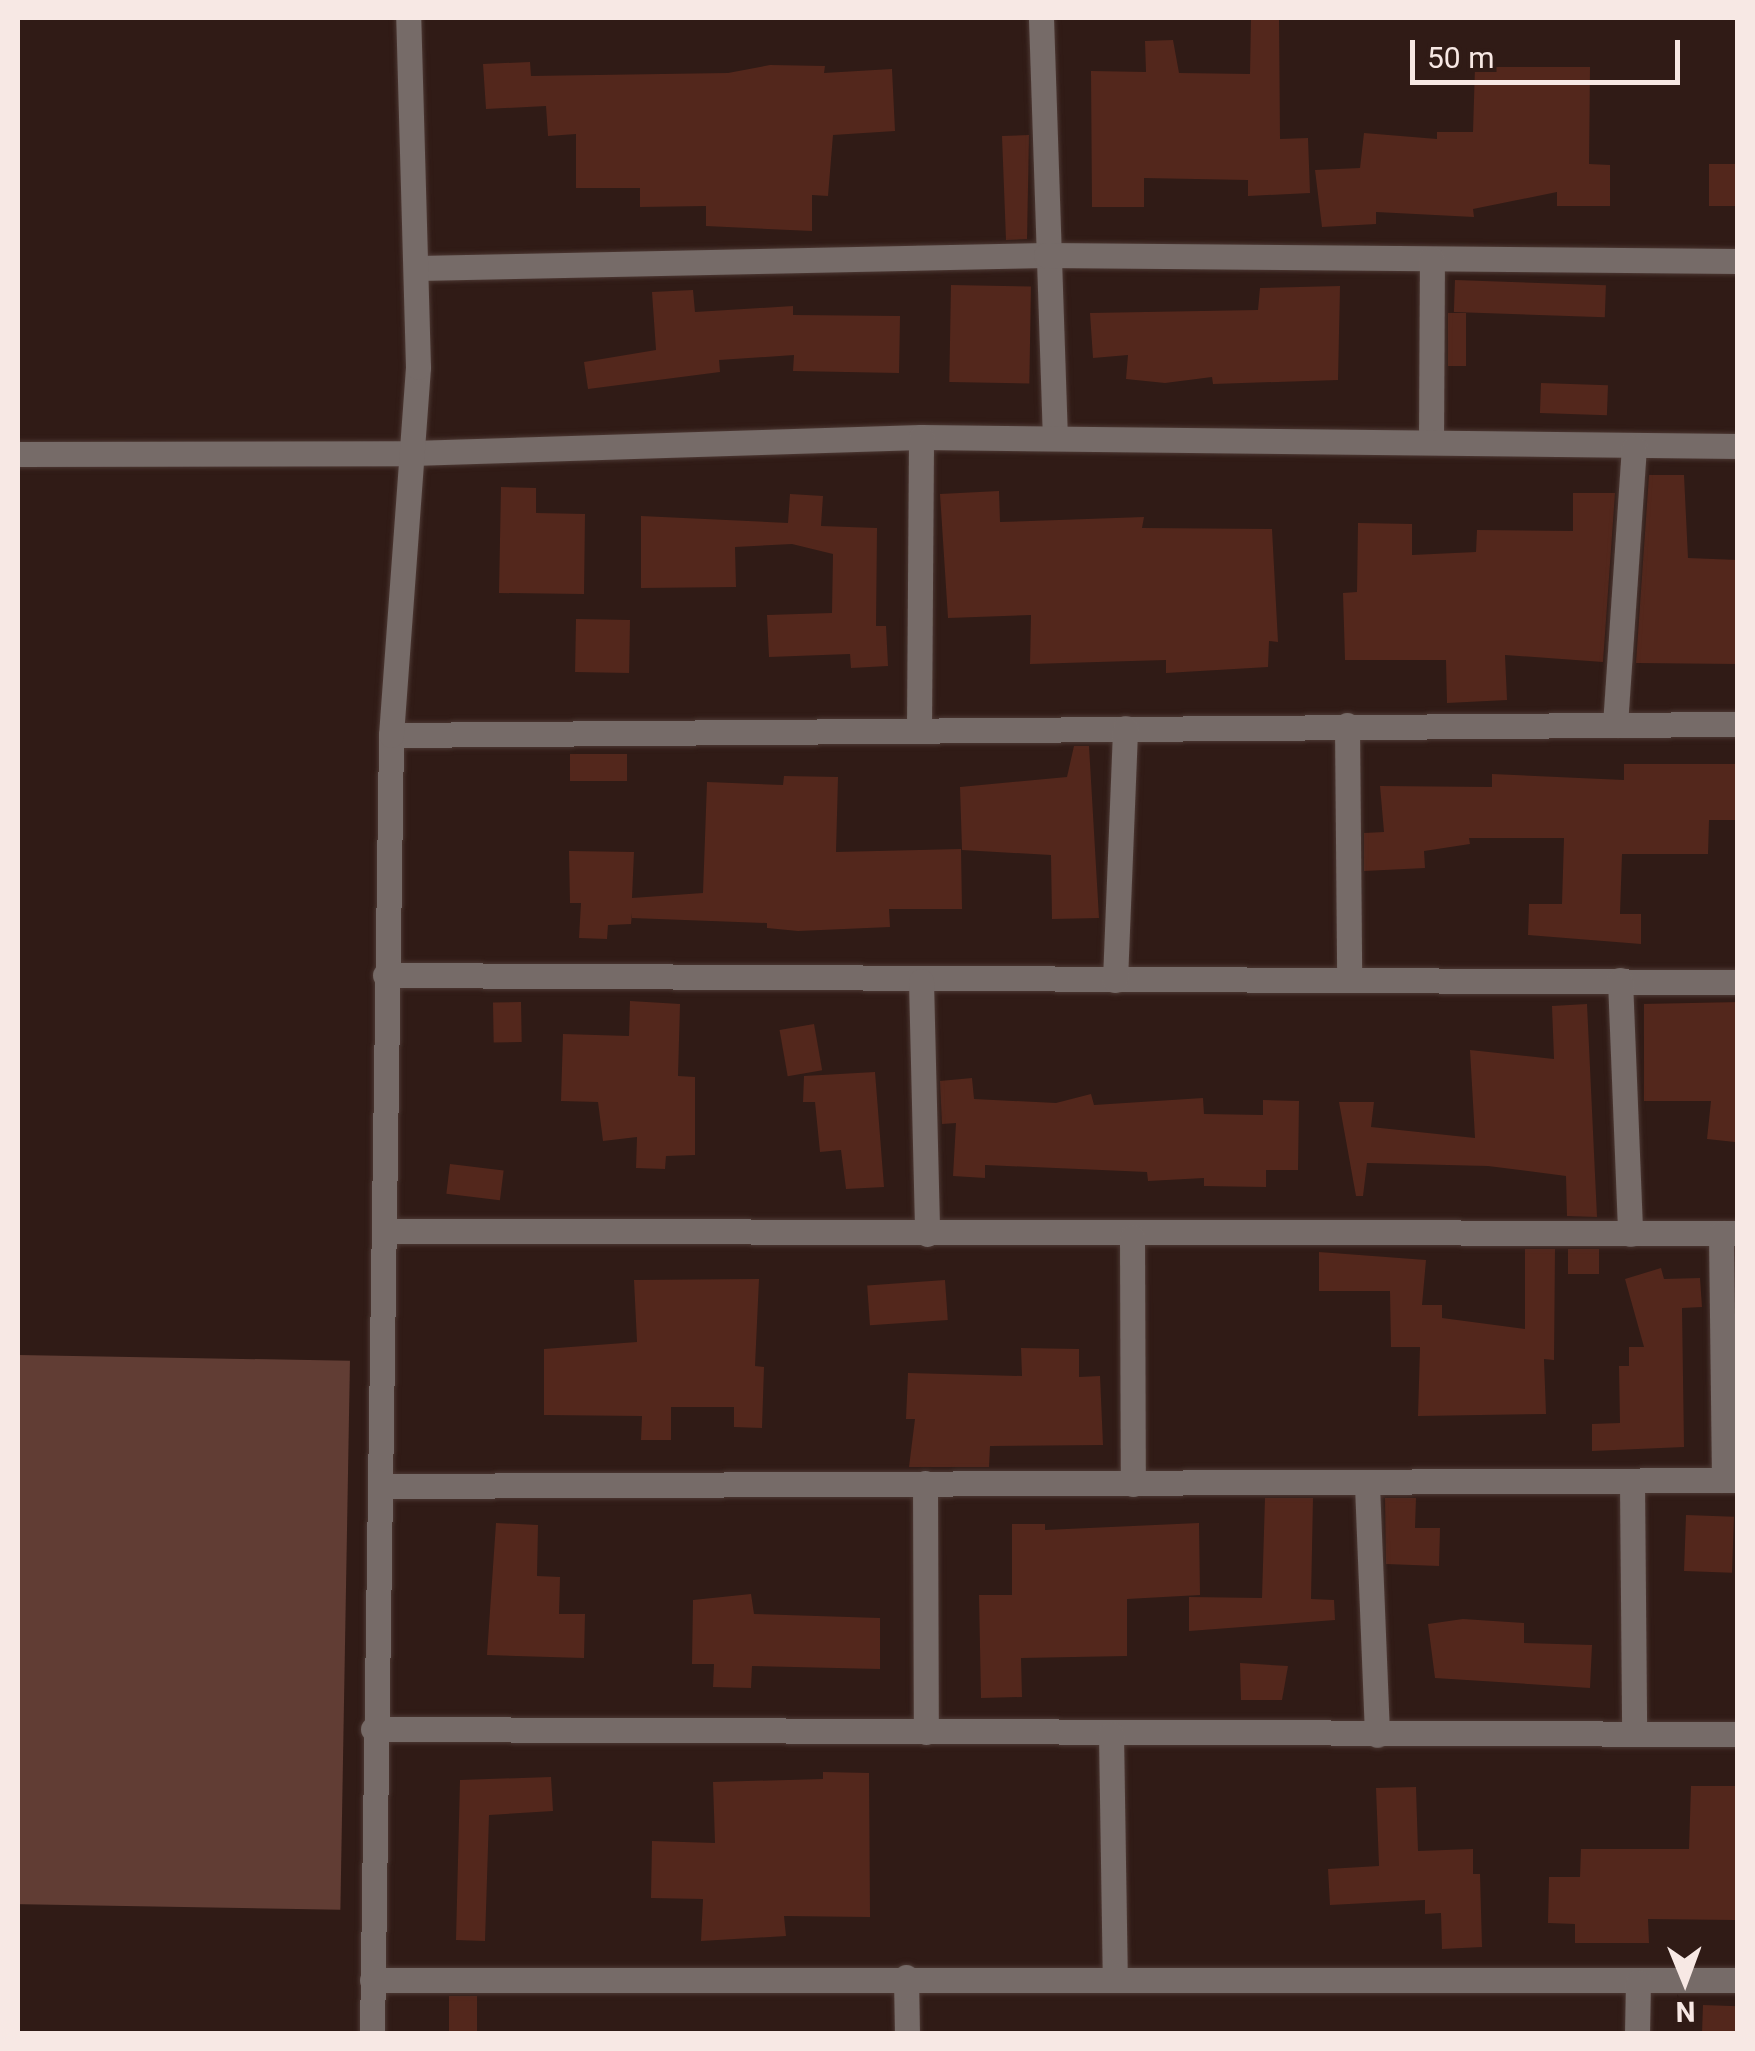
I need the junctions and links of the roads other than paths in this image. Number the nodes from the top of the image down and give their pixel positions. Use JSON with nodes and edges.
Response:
{"nodes":[{"id":1,"x":408,"y":18,"type":"edge"},
{"id":2,"x":1040,"y":18,"type":"edge"},
{"id":3,"x":1046,"y":255,"type":"junction"},
{"id":4,"x":1432,"y":259,"type":"junction"},
{"id":5,"x":1738,"y":260,"type":"edge"},
{"id":6,"x":418,"y":268,"type":"junction"},
{"id":7,"x":1055,"y":436,"type":"junction"},
{"id":8,"x":921,"y":437,"type":"junction"},
{"id":9,"x":1431,"y":442,"type":"junction"},
{"id":10,"x":1738,"y":446,"type":"edge"},
{"id":11,"x":1634,"y":448,"type":"junction"},
{"id":12,"x":412,"y":453,"type":"junction"},
{"id":13,"x":18,"y":454,"type":"edge"},
{"id":14,"x":1347,"y":724,"type":"junction"},
{"id":15,"x":1738,"y":724,"type":"edge"},
{"id":16,"x":1614,"y":725,"type":"junction"},
{"id":17,"x":1126,"y":728,"type":"junction"},
{"id":18,"x":919,"y":729,"type":"junction"},
{"id":19,"x":391,"y":735,"type":"junction"},
{"id":20,"x":385,"y":975,"type":"junction"},
{"id":21,"x":1115,"y":980,"type":"junction"},
{"id":22,"x":1350,"y":980,"type":"junction"},
{"id":23,"x":1620,"y":980,"type":"junction"},
{"id":24,"x":921,"y":982,"type":"junction"},
{"id":25,"x":1738,"y":982,"type":"edge"},
{"id":26,"x":385,"y":1231,"type":"junction"},
{"id":27,"x":1729,"y":1233,"type":"edge"},
{"id":28,"x":928,"y":1234,"type":"junction"},
{"id":29,"x":1630,"y":1234,"type":"junction"},
{"id":30,"x":1132,"y":1237,"type":"junction"},
{"id":31,"x":1731,"y":1480,"type":"edge"},
{"id":32,"x":925,"y":1483,"type":"junction"},
{"id":33,"x":1632,"y":1483,"type":"junction"},
{"id":34,"x":1133,"y":1484,"type":"junction"},
{"id":35,"x":1367,"y":1485,"type":"junction"},
{"id":36,"x":382,"y":1486,"type":"junction"},
{"id":37,"x":372,"y":1729,"type":"junction"},
{"id":38,"x":926,"y":1732,"type":"junction"},
{"id":39,"x":1634,"y":1733,"type":"junction"},
{"id":40,"x":1111,"y":1734,"type":"junction"},
{"id":41,"x":1738,"y":1734,"type":"edge"},
{"id":42,"x":1377,"y":1735,"type":"junction"},
{"id":43,"x":906,"y":1976,"type":"junction"},
{"id":44,"x":1115,"y":1977,"type":"junction"},
{"id":45,"x":372,"y":1980,"type":"junction"},
{"id":46,"x":1738,"y":1980,"type":"edge"},
{"id":47,"x":1638,"y":1982,"type":"junction"},
{"id":48,"x":372,"y":2034,"type":"edge"},
{"id":49,"x":907,"y":2034,"type":"edge"},
{"id":50,"x":1637,"y":2034,"type":"edge"}],
"edges":[{"from":1,"to":6,"type":"street"},
{"from":2,"to":3,"type":"street"},
{"from":3,"to":4,"type":"street"},
{"from":3,"to":6,"type":"street"},
{"from":3,"to":7,"type":"street"},
{"from":4,"to":5,"type":"street"},
{"from":4,"to":9,"type":"street"},
{"from":6,"to":12,"type":"street"},
{"from":7,"to":8,"type":"street"},
{"from":7,"to":9,"type":"street"},
{"from":8,"to":12,"type":"street"},
{"from":8,"to":18,"type":"street"},
{"from":9,"to":11,"type":"street"},
{"from":10,"to":11,"type":"street"},
{"from":11,"to":16,"type":"street"},
{"from":12,"to":13,"type":"street"},
{"from":12,"to":19,"type":"street"},
{"from":14,"to":16,"type":"street"},
{"from":14,"to":17,"type":"street"},
{"from":14,"to":22,"type":"street"},
{"from":15,"to":16,"type":"street"},
{"from":17,"to":18,"type":"street"},
{"from":17,"to":21,"type":"street"},
{"from":18,"to":19,"type":"street"},
{"from":19,"to":20,"type":"street"},
{"from":20,"to":24,"type":"street"},
{"from":20,"to":26,"type":"street"},
{"from":21,"to":22,"type":"street"},
{"from":21,"to":24,"type":"street"},
{"from":22,"to":23,"type":"street"},
{"from":23,"to":25,"type":"street"},
{"from":23,"to":29,"type":"street"},
{"from":24,"to":28,"type":"street"},
{"from":26,"to":28,"type":"street"},
{"from":26,"to":36,"type":"street"},
{"from":27,"to":29,"type":"street"},
{"from":27,"to":31,"type":"street"},
{"from":28,"to":30,"type":"street"},
{"from":29,"to":30,"type":"street"},
{"from":30,"to":34,"type":"street"},
{"from":31,"to":33,"type":"street"},
{"from":32,"to":34,"type":"street"},
{"from":32,"to":36,"type":"street"},
{"from":32,"to":38,"type":"street"},
{"from":33,"to":35,"type":"street"},
{"from":33,"to":39,"type":"street"},
{"from":34,"to":35,"type":"street"},
{"from":35,"to":42,"type":"street"},
{"from":36,"to":37,"type":"street"},
{"from":37,"to":38,"type":"street"},
{"from":37,"to":45,"type":"street"},
{"from":38,"to":40,"type":"street"},
{"from":39,"to":41,"type":"street"},
{"from":39,"to":42,"type":"street"},
{"from":40,"to":42,"type":"street"},
{"from":40,"to":44,"type":"street"},
{"from":43,"to":44,"type":"street"},
{"from":43,"to":45,"type":"street"},
{"from":43,"to":49,"type":"street"},
{"from":44,"to":47,"type":"street"},
{"from":45,"to":48,"type":"street"},
{"from":46,"to":47,"type":"street"},
{"from":47,"to":50,"type":"street"}]}
